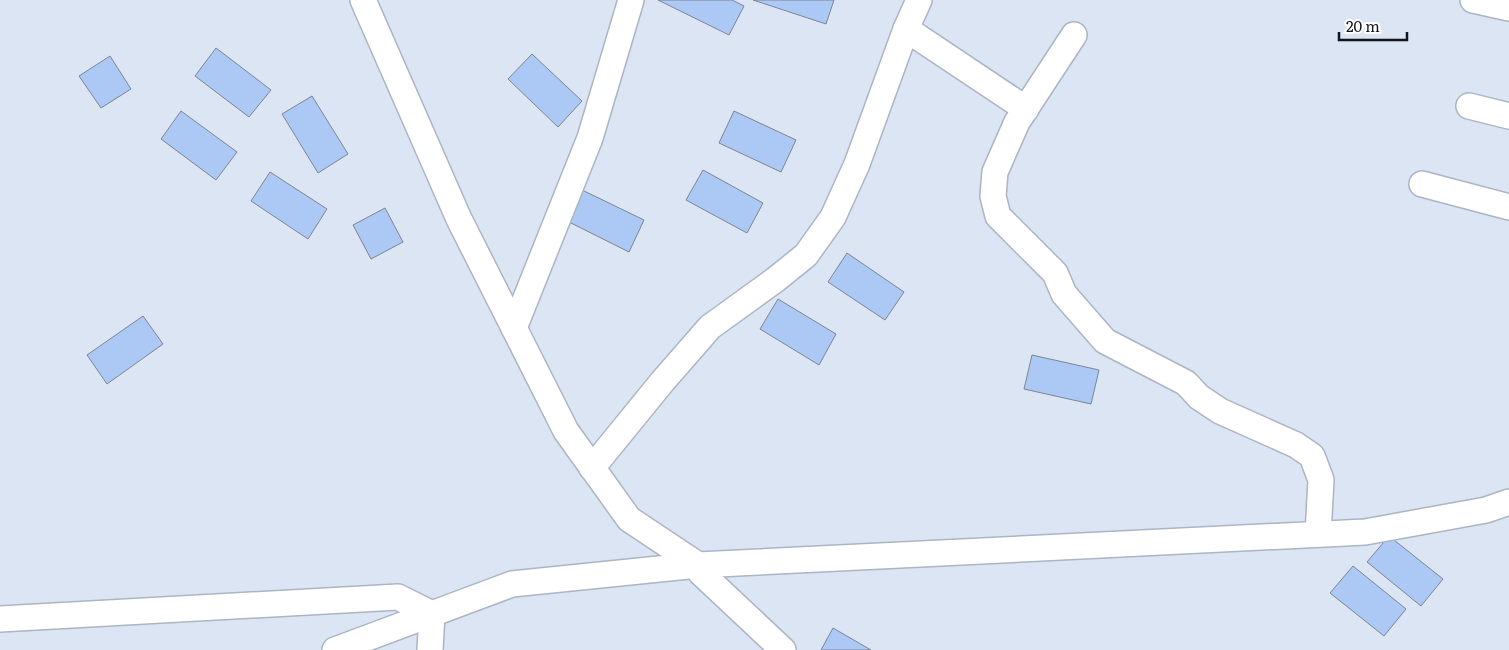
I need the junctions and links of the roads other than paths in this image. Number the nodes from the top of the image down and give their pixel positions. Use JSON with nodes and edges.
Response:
{"nodes":[{"id":1,"x":363,"y":0,"type":"edge"},
{"id":2,"x":631,"y":0,"type":"edge"},
{"id":3,"x":919,"y":0,"type":"edge"},
{"id":4,"x":1473,"y":0,"type":"edge"},
{"id":5,"x":1509,"y":8,"type":"edge"},
{"id":6,"x":906,"y":29,"type":"junction"},
{"id":7,"x":1074,"y":35,"type":"dead end"},
{"id":8,"x":1469,"y":106,"type":"dead end"},
{"id":9,"x":1026,"y":108,"type":"junction"},
{"id":10,"x":1509,"y":116,"type":"edge"},
{"id":11,"x":1422,"y":184,"type":"dead end"},
{"id":12,"x":1509,"y":207,"type":"edge"},
{"id":13,"x":514,"y":328,"type":"junction"},
{"id":14,"x":592,"y":468,"type":"junction"},
{"id":15,"x":1509,"y":502,"type":"edge"},
{"id":16,"x":1318,"y":534,"type":"junction"},
{"id":17,"x":698,"y":565,"type":"junction"},
{"id":18,"x":432,"y":614,"type":"junction"},
{"id":19,"x":0,"y":619,"type":"edge"},
{"id":20,"x":335,"y":650,"type":"edge"},
{"id":21,"x":430,"y":650,"type":"edge"},
{"id":22,"x":783,"y":650,"type":"edge"}],
"edges":[{"from":1,"to":13,"type":"street"},
{"from":2,"to":13,"type":"street"},
{"from":3,"to":6,"type":"street"},
{"from":4,"to":5,"type":"street"},
{"from":6,"to":9,"type":"street"},
{"from":6,"to":14,"type":"street"},
{"from":7,"to":9,"type":"street"},
{"from":8,"to":10,"type":"street"},
{"from":9,"to":16,"type":"street"},
{"from":11,"to":12,"type":"street"},
{"from":13,"to":14,"type":"street"},
{"from":14,"to":17,"type":"street"},
{"from":15,"to":16,"type":"street"},
{"from":16,"to":17,"type":"street"},
{"from":17,"to":18,"type":"street"},
{"from":17,"to":22,"type":"street"},
{"from":18,"to":19,"type":"street"},
{"from":18,"to":20,"type":"street"},
{"from":18,"to":21,"type":"street"}]}
